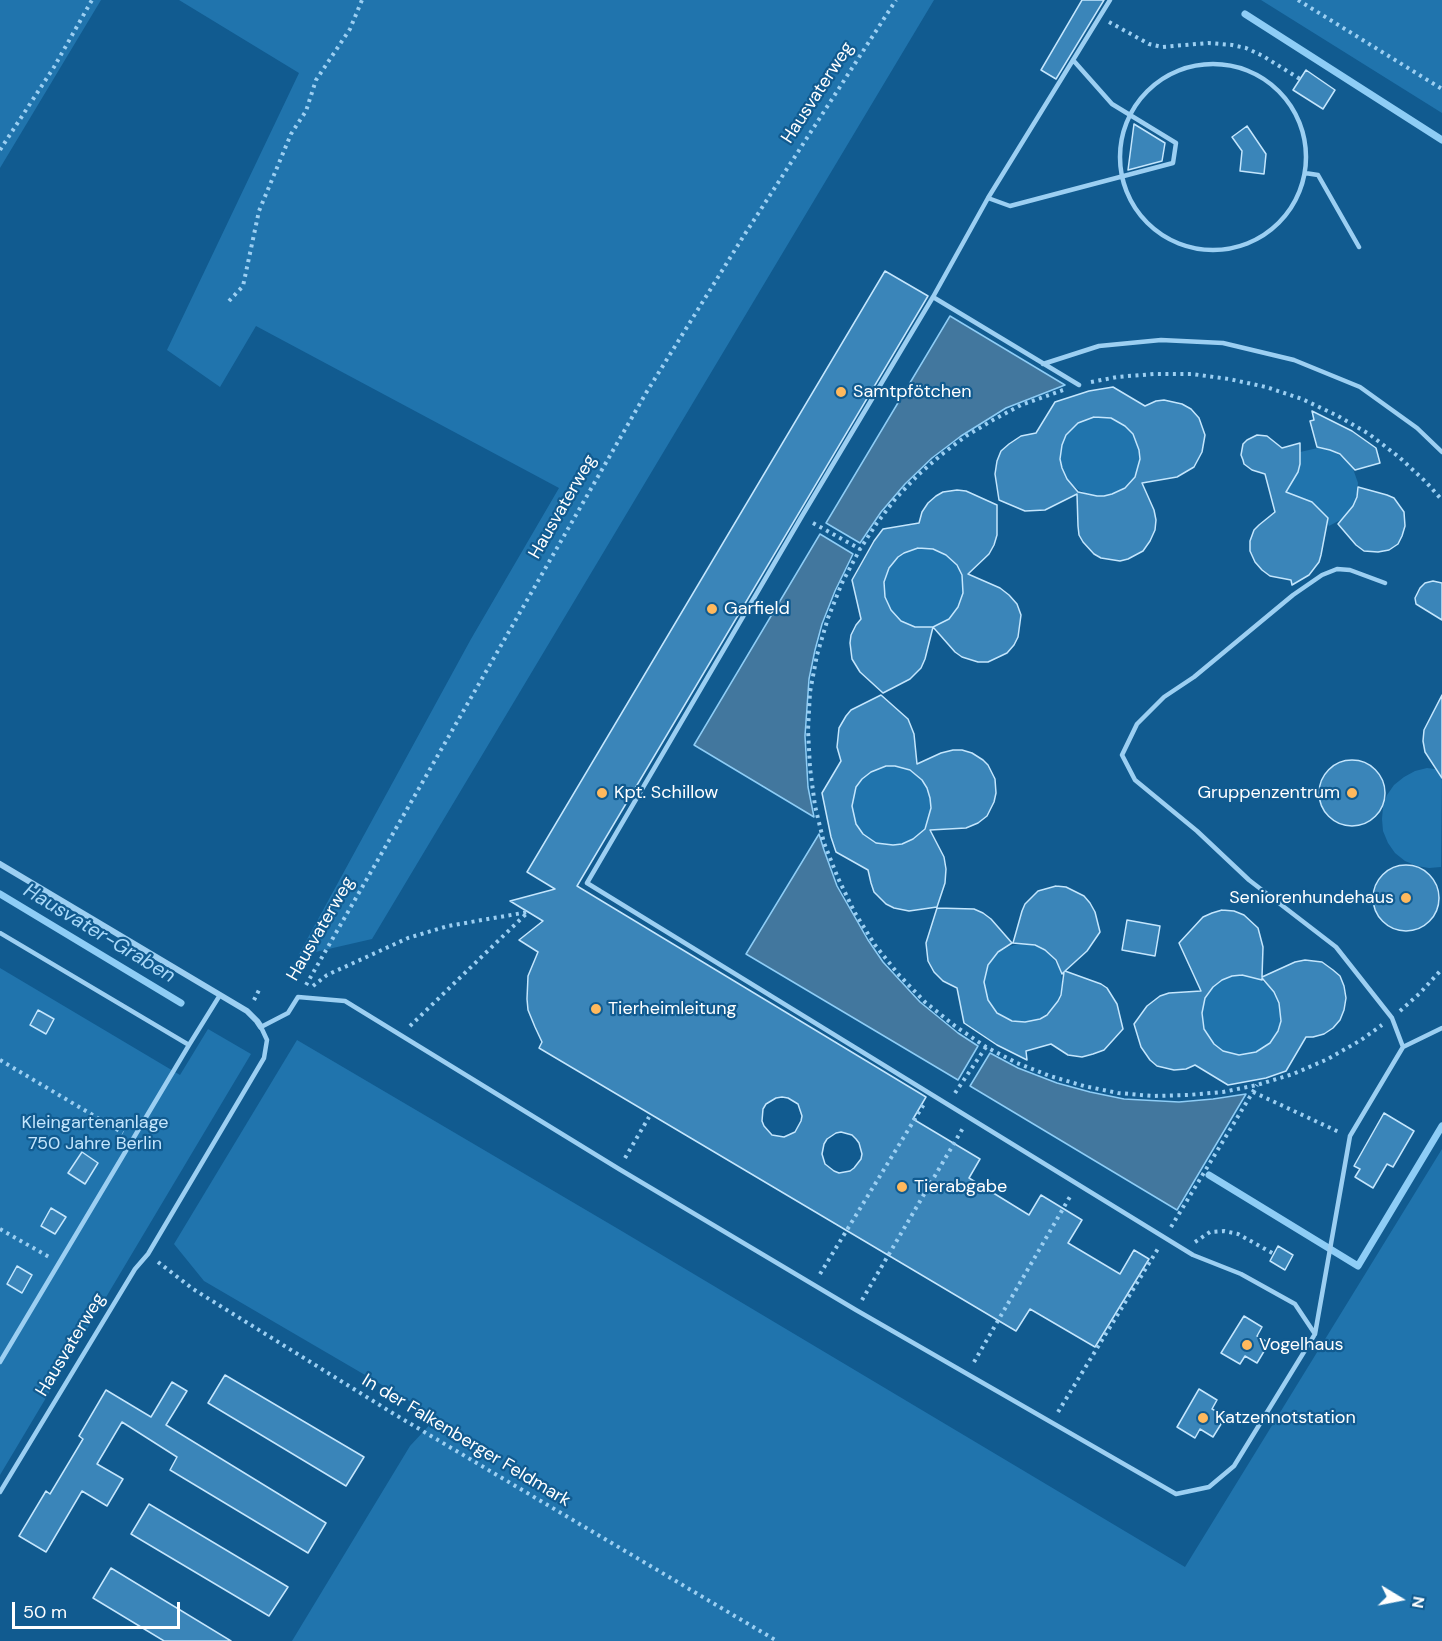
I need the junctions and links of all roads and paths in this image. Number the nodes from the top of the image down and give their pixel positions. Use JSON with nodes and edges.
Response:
{"nodes":[{"id":1,"x":92,"y":0,"type":"edge"},
{"id":2,"x":362,"y":0,"type":"edge"},
{"id":3,"x":896,"y":0,"type":"edge"},
{"id":4,"x":1110,"y":0,"type":"edge"},
{"id":5,"x":1298,"y":0,"type":"edge"},
{"id":6,"x":1099,"y":17,"type":"junction"},
{"id":7,"x":1073,"y":60,"type":"junction"},
{"id":8,"x":1300,"y":79,"type":"dead end"},
{"id":9,"x":1442,"y":89,"type":"edge"},
{"id":10,"x":1130,"y":115,"type":"junction"},
{"id":11,"x":0,"y":150,"type":"edge"},
{"id":12,"x":1305,"y":172,"type":"junction"},
{"id":13,"x":1122,"y":176,"type":"junction"},
{"id":14,"x":988,"y":198,"type":"junction"},
{"id":15,"x":1359,"y":247,"type":"dead end"},
{"id":16,"x":933,"y":297,"type":"junction"},
{"id":17,"x":229,"y":301,"type":"dead end"},
{"id":18,"x":1043,"y":364,"type":"junction"},
{"id":19,"x":1079,"y":385,"type":"junction"},
{"id":20,"x":1442,"y":452,"type":"edge"},
{"id":21,"x":1442,"y":500,"type":"edge"},
{"id":22,"x":802,"y":516,"type":"junction"},
{"id":23,"x":860,"y":549,"type":"junction"},
{"id":24,"x":1385,"y":583,"type":"dead end"},
{"id":25,"x":0,"y":864,"type":"edge"},
{"id":26,"x":0,"y":933,"type":"edge"},
{"id":27,"x":1442,"y":969,"type":"edge"},
{"id":28,"x":220,"y":995,"type":"junction"},
{"id":29,"x":298,"y":997,"type":"junction"},
{"id":30,"x":1392,"y":1018,"type":"junction"},
{"id":31,"x":261,"y":1027,"type":"junction"},
{"id":32,"x":1442,"y":1028,"type":"edge"},
{"id":33,"x":404,"y":1036,"type":"junction"},
{"id":34,"x":189,"y":1045,"type":"junction"},
{"id":35,"x":986,"y":1047,"type":"junction"},
{"id":36,"x":1403,"y":1047,"type":"junction"},
{"id":37,"x":0,"y":1060,"type":"edge"},
{"id":38,"x":1257,"y":1085,"type":"junction"},
{"id":39,"x":1252,"y":1092,"type":"junction"},
{"id":40,"x":931,"y":1093,"type":"junction"},
{"id":41,"x":948,"y":1104,"type":"junction"},
{"id":42,"x":649,"y":1117,"type":"dead end"},
{"id":43,"x":969,"y":1117,"type":"junction"},
{"id":44,"x":1350,"y":1136,"type":"junction"},
{"id":45,"x":134,"y":1139,"type":"junction"},
{"id":46,"x":619,"y":1169,"type":"junction"},
{"id":47,"x":1078,"y":1184,"type":"junction"},
{"id":48,"x":0,"y":1229,"type":"edge"},
{"id":49,"x":1164,"y":1238,"type":"junction"},
{"id":50,"x":1186,"y":1251,"type":"junction"},
{"id":51,"x":148,"y":1254,"type":"junction"},
{"id":52,"x":1274,"y":1254,"type":"dead end"},
{"id":53,"x":59,"y":1263,"type":"junction"},
{"id":54,"x":813,"y":1285,"type":"junction"},
{"id":55,"x":856,"y":1310,"type":"junction"},
{"id":56,"x":1315,"y":1334,"type":"junction"},
{"id":57,"x":0,"y":1362,"type":"edge"},
{"id":58,"x":967,"y":1374,"type":"junction"},
{"id":59,"x":1051,"y":1422,"type":"junction"},
{"id":60,"x":0,"y":1492,"type":"edge"},
{"id":61,"x":777,"y":1641,"type":"edge"}],
"edges":[{"from":1,"to":11,"type":"path"},
{"from":2,"to":17,"type":"path"},
{"from":3,"to":29,"type":"path","name":"Hausvaterweg"},
{"from":4,"to":6,"type":"lane"},
{"from":5,"to":9,"type":"path"},
{"from":6,"to":7,"type":"lane"},
{"from":6,"to":8,"type":"path"},
{"from":7,"to":10,"type":"lane"},
{"from":7,"to":14,"type":"lane"},
{"from":10,"to":12,"type":"lane"},
{"from":10,"to":13,"type":"lane"},
{"from":10,"to":13,"type":"lane"},
{"from":12,"to":13,"type":"lane"},
{"from":12,"to":15,"type":"lane"},
{"from":13,"to":14,"type":"lane"},
{"from":14,"to":16,"type":"lane"},
{"from":16,"to":18,"type":"lane"},
{"from":16,"to":22,"type":"lane"},
{"from":18,"to":19,"type":"lane"},
{"from":18,"to":20,"type":"lane"},
{"from":19,"to":21,"type":"path"},
{"from":19,"to":23,"type":"path"},
{"from":22,"to":23,"type":"path"},
{"from":22,"to":40,"type":"lane"},
{"from":23,"to":35,"type":"path"},
{"from":24,"to":30,"type":"lane"},
{"from":25,"to":28,"type":"street"},
{"from":26,"to":34,"type":"lane"},
{"from":27,"to":30,"type":"path"},
{"from":28,"to":31,"type":"street"},
{"from":28,"to":34,"type":"lane"},
{"from":29,"to":31,"type":"lane","name":"Hausvaterweg"},
{"from":29,"to":33,"type":"lane"},
{"from":29,"to":33,"type":"path"},
{"from":30,"to":36,"type":"lane"},
{"from":30,"to":38,"type":"path"},
{"from":31,"to":51,"type":"lane","name":"Hausvaterweg"},
{"from":32,"to":36,"type":"lane"},
{"from":33,"to":46,"type":"lane"},
{"from":34,"to":45,"type":"lane"},
{"from":35,"to":38,"type":"path"},
{"from":35,"to":41,"type":"path"},
{"from":36,"to":44,"type":"lane"},
{"from":37,"to":45,"type":"path"},
{"from":38,"to":39,"type":"path"},
{"from":39,"to":44,"type":"path"},
{"from":39,"to":49,"type":"path"},
{"from":40,"to":41,"type":"lane"},
{"from":40,"to":54,"type":"path"},
{"from":41,"to":43,"type":"lane"},
{"from":42,"to":46,"type":"path"},
{"from":43,"to":47,"type":"lane"},
{"from":43,"to":55,"type":"path"},
{"from":44,"to":56,"type":"lane"},
{"from":45,"to":53,"type":"lane"},
{"from":46,"to":54,"type":"lane"},
{"from":47,"to":49,"type":"lane"},
{"from":47,"to":58,"type":"path"},
{"from":48,"to":53,"type":"path"},
{"from":49,"to":50,"type":"lane"},
{"from":49,"to":59,"type":"path"},
{"from":50,"to":52,"type":"path"},
{"from":50,"to":56,"type":"lane"},
{"from":51,"to":60,"type":"lane","name":"Hausvaterweg"},
{"from":51,"to":61,"type":"path","name":"In der Falkenberger Feldmark"},
{"from":53,"to":57,"type":"lane"},
{"from":54,"to":55,"type":"lane"},
{"from":55,"to":58,"type":"lane"},
{"from":56,"to":59,"type":"lane"},
{"from":58,"to":59,"type":"lane"}]}
